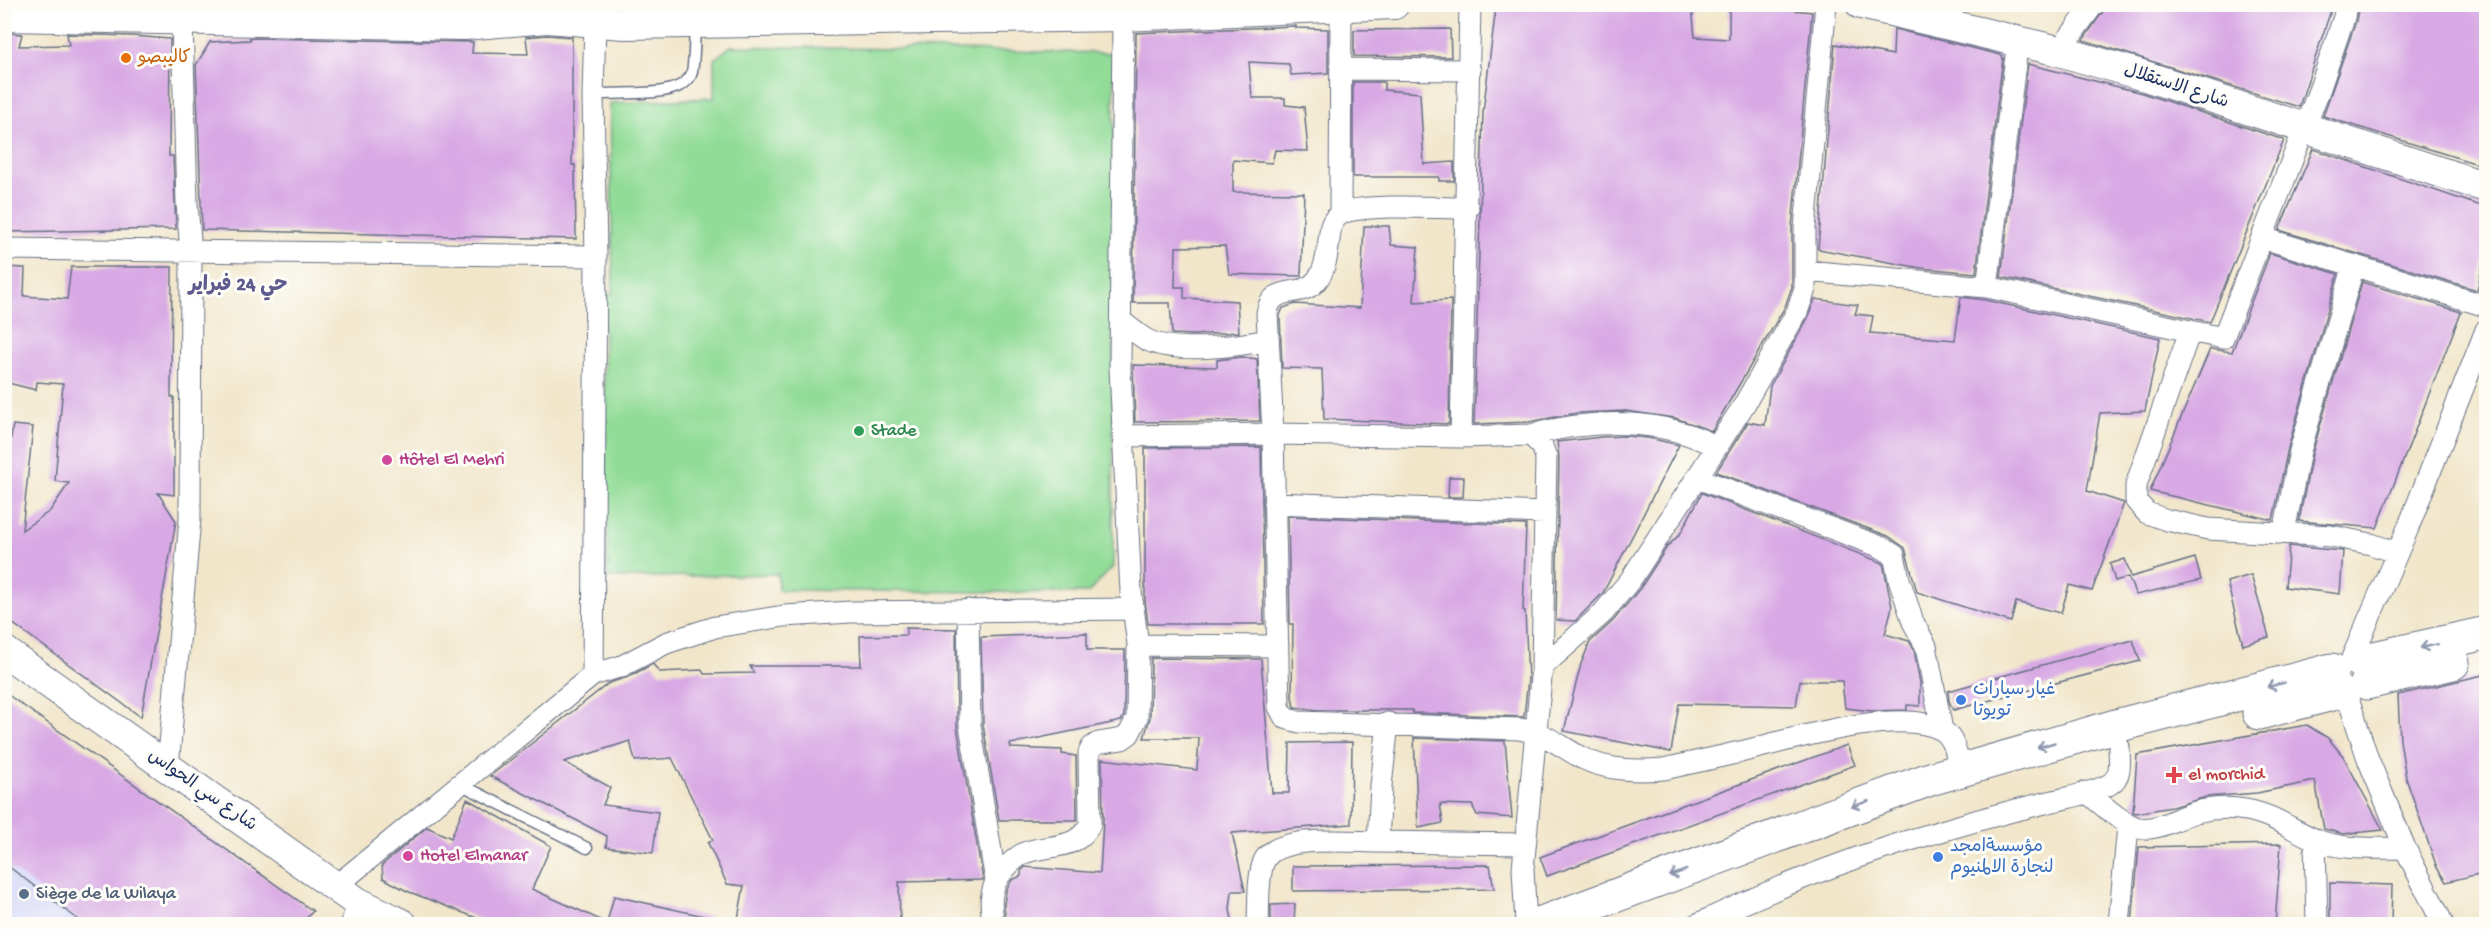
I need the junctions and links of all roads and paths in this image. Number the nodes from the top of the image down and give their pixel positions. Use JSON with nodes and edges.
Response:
{"nodes":[{"id":1,"x":1394,"y":4,"type":"edge"},
{"id":2,"x":1470,"y":4,"type":"edge"},
{"id":3,"x":1826,"y":4,"type":"edge"},
{"id":4,"x":1861,"y":4,"type":"edge"},
{"id":5,"x":2094,"y":4,"type":"edge"},
{"id":6,"x":2346,"y":4,"type":"edge"},
{"id":7,"x":1285,"y":7,"type":"edge"},
{"id":8,"x":1341,"y":8,"type":"junction"},
{"id":9,"x":1902,"y":9,"type":"edge"},
{"id":10,"x":1115,"y":12,"type":"edge"},
{"id":11,"x":464,"y":14,"type":"edge"},
{"id":12,"x":4,"y":16,"type":"edge"},
{"id":13,"x":616,"y":17,"type":"edge"},
{"id":14,"x":182,"y":20,"type":"junction"},
{"id":15,"x":695,"y":23,"type":"junction"},
{"id":16,"x":2018,"y":40,"type":"junction"},
{"id":17,"x":2059,"y":51,"type":"junction"},
{"id":18,"x":1343,"y":69,"type":"junction"},
{"id":19,"x":1470,"y":70,"type":"junction"},
{"id":20,"x":593,"y":95,"type":"junction"},
{"id":21,"x":2304,"y":129,"type":"junction"},
{"id":22,"x":2487,"y":187,"type":"edge"},
{"id":23,"x":1468,"y":208,"type":"junction"},
{"id":24,"x":1340,"y":214,"type":"junction"},
{"id":25,"x":2264,"y":238,"type":"junction"},
{"id":26,"x":4,"y":249,"type":"edge"},
{"id":27,"x":191,"y":252,"type":"junction"},
{"id":28,"x":596,"y":256,"type":"junction"},
{"id":29,"x":2354,"y":265,"type":"junction"},
{"id":30,"x":1805,"y":271,"type":"junction"},
{"id":31,"x":1987,"y":287,"type":"junction"},
{"id":32,"x":2487,"y":306,"type":"edge"},
{"id":33,"x":1121,"y":321,"type":"junction"},
{"id":34,"x":2487,"y":330,"type":"edge"},
{"id":35,"x":2190,"y":331,"type":"junction"},
{"id":36,"x":1268,"y":340,"type":"junction"},
{"id":37,"x":1272,"y":434,"type":"junction"},
{"id":38,"x":1531,"y":435,"type":"junction"},
{"id":39,"x":1123,"y":436,"type":"junction"},
{"id":40,"x":1461,"y":437,"type":"junction"},
{"id":41,"x":1717,"y":447,"type":"junction"},
{"id":42,"x":1697,"y":478,"type":"junction"},
{"id":43,"x":1274,"y":503,"type":"junction"},
{"id":44,"x":1545,"y":513,"type":"junction"},
{"id":45,"x":2284,"y":532,"type":"junction"},
{"id":46,"x":2397,"y":553,"type":"junction"},
{"id":47,"x":1134,"y":609,"type":"junction"},
{"id":48,"x":968,"y":610,"type":"junction"},
{"id":49,"x":2487,"y":633,"type":"edge"},
{"id":50,"x":1138,"y":645,"type":"junction"},
{"id":51,"x":1278,"y":645,"type":"junction"},
{"id":52,"x":4,"y":651,"type":"edge"},
{"id":53,"x":2487,"y":655,"type":"edge"},
{"id":54,"x":1542,"y":667,"type":"junction"},
{"id":55,"x":593,"y":675,"type":"junction"},
{"id":56,"x":2350,"y":676,"type":"junction"},
{"id":57,"x":1388,"y":723,"type":"junction"},
{"id":58,"x":1942,"y":730,"type":"junction"},
{"id":59,"x":1536,"y":732,"type":"junction"},
{"id":60,"x":2119,"y":747,"type":"junction"},
{"id":61,"x":168,"y":767,"type":"junction"},
{"id":62,"x":1959,"y":770,"type":"junction"},
{"id":63,"x":460,"y":784,"type":"junction"},
{"id":64,"x":2086,"y":792,"type":"junction"},
{"id":65,"x":2128,"y":826,"type":"junction"},
{"id":66,"x":2315,"y":840,"type":"junction"},
{"id":67,"x":1378,"y":842,"type":"junction"},
{"id":68,"x":1524,"y":844,"type":"junction"},
{"id":69,"x":587,"y":848,"type":"dead end"},
{"id":70,"x":2405,"y":848,"type":"junction"},
{"id":71,"x":996,"y":881,"type":"junction"},
{"id":72,"x":348,"y":904,"type":"edge"},
{"id":73,"x":402,"y":924,"type":"edge"},
{"id":74,"x":994,"y":924,"type":"edge"},
{"id":75,"x":1258,"y":924,"type":"edge"},
{"id":76,"x":1526,"y":924,"type":"edge"},
{"id":77,"x":1539,"y":924,"type":"edge"},
{"id":78,"x":1601,"y":924,"type":"edge"},
{"id":79,"x":1698,"y":924,"type":"edge"},
{"id":80,"x":2119,"y":924,"type":"edge"},
{"id":81,"x":2317,"y":924,"type":"edge"},
{"id":82,"x":2443,"y":924,"type":"edge"}],
"edges":[{"from":1,"to":8,"type":"street"},
{"from":2,"to":19,"type":"street"},
{"from":3,"to":30,"type":"street"},
{"from":4,"to":9,"type":"street","name":"شارع الاستقلال"},
{"from":5,"to":17,"type":"street"},
{"from":6,"to":21,"type":"street"},
{"from":7,"to":8,"type":"street"},
{"from":7,"to":10,"type":"street"},
{"from":8,"to":18,"type":"street"},
{"from":9,"to":16,"type":"street","name":"شارع الاستقلال"},
{"from":10,"to":15,"type":"street"},
{"from":10,"to":33,"type":"street"},
{"from":11,"to":13,"type":"street"},
{"from":11,"to":14,"type":"street"},
{"from":12,"to":14,"type":"street"},
{"from":13,"to":15,"type":"street"},
{"from":13,"to":20,"type":"street"},
{"from":14,"to":27,"type":"street"},
{"from":15,"to":20,"type":"lane"},
{"from":16,"to":17,"type":"street","name":"شارع الاستقلال"},
{"from":16,"to":31,"type":"street"},
{"from":17,"to":21,"type":"street","name":"شارع الاستقلال"},
{"from":18,"to":19,"type":"street"},
{"from":18,"to":24,"type":"street"},
{"from":19,"to":23,"type":"street"},
{"from":20,"to":28,"type":"street"},
{"from":21,"to":22,"type":"street","name":"شارع الاستقلال"},
{"from":21,"to":25,"type":"street"},
{"from":23,"to":24,"type":"street"},
{"from":23,"to":40,"type":"street"},
{"from":24,"to":36,"type":"street"},
{"from":25,"to":29,"type":"street"},
{"from":25,"to":35,"type":"street"},
{"from":26,"to":27,"type":"street"},
{"from":27,"to":28,"type":"street"},
{"from":27,"to":61,"type":"street"},
{"from":28,"to":55,"type":"street"},
{"from":29,"to":32,"type":"street"},
{"from":29,"to":45,"type":"street"},
{"from":30,"to":31,"type":"street"},
{"from":30,"to":41,"type":"street"},
{"from":31,"to":35,"type":"street"},
{"from":33,"to":36,"type":"street"},
{"from":33,"to":39,"type":"street"},
{"from":34,"to":46,"type":"street"},
{"from":35,"to":45,"type":"street"},
{"from":36,"to":37,"type":"street"},
{"from":37,"to":39,"type":"street"},
{"from":37,"to":40,"type":"street"},
{"from":37,"to":43,"type":"street"},
{"from":38,"to":40,"type":"street"},
{"from":38,"to":41,"type":"street"},
{"from":38,"to":44,"type":"street"},
{"from":39,"to":47,"type":"street"},
{"from":41,"to":42,"type":"street"},
{"from":42,"to":54,"type":"street"},
{"from":42,"to":58,"type":"street"},
{"from":43,"to":44,"type":"street"},
{"from":43,"to":51,"type":"street"},
{"from":44,"to":54,"type":"street"},
{"from":45,"to":46,"type":"street"},
{"from":46,"to":56,"type":"street"},
{"from":47,"to":48,"type":"street"},
{"from":47,"to":50,"type":"street"},
{"from":48,"to":55,"type":"street"},
{"from":48,"to":71,"type":"street"},
{"from":49,"to":56,"type":"main road","one_way":true},
{"from":50,"to":51,"type":"street"},
{"from":50,"to":71,"type":"street"},
{"from":51,"to":57,"type":"street"},
{"from":52,"to":61,"type":"street","name":"شارع سي الحواس"},
{"from":53,"to":56,"type":"main road"},
{"from":54,"to":59,"type":"street"},
{"from":55,"to":63,"type":"street"},
{"from":56,"to":60,"type":"main road"},
{"from":56,"to":62,"type":"main road","one_way":true},
{"from":56,"to":70,"type":"street"},
{"from":57,"to":59,"type":"street"},
{"from":57,"to":67,"type":"street"},
{"from":58,"to":59,"type":"street"},
{"from":58,"to":62,"type":"street"},
{"from":59,"to":68,"type":"street"},
{"from":60,"to":64,"type":"street"},
{"from":60,"to":78,"type":"main road"},
{"from":61,"to":72,"type":"street","name":"شارع سي الحواس"},
{"from":62,"to":77,"type":"main road","one_way":true},
{"from":63,"to":69,"type":"lane"},
{"from":63,"to":72,"type":"street"},
{"from":64,"to":65,"type":"street"},
{"from":64,"to":79,"type":"street"},
{"from":65,"to":66,"type":"street"},
{"from":65,"to":80,"type":"street"},
{"from":66,"to":70,"type":"street"},
{"from":66,"to":81,"type":"street"},
{"from":67,"to":68,"type":"street"},
{"from":67,"to":75,"type":"street"},
{"from":68,"to":76,"type":"street"},
{"from":70,"to":82,"type":"street"},
{"from":71,"to":74,"type":"street"},
{"from":72,"to":73,"type":"street","name":"شارع سي الحواس"}]}
